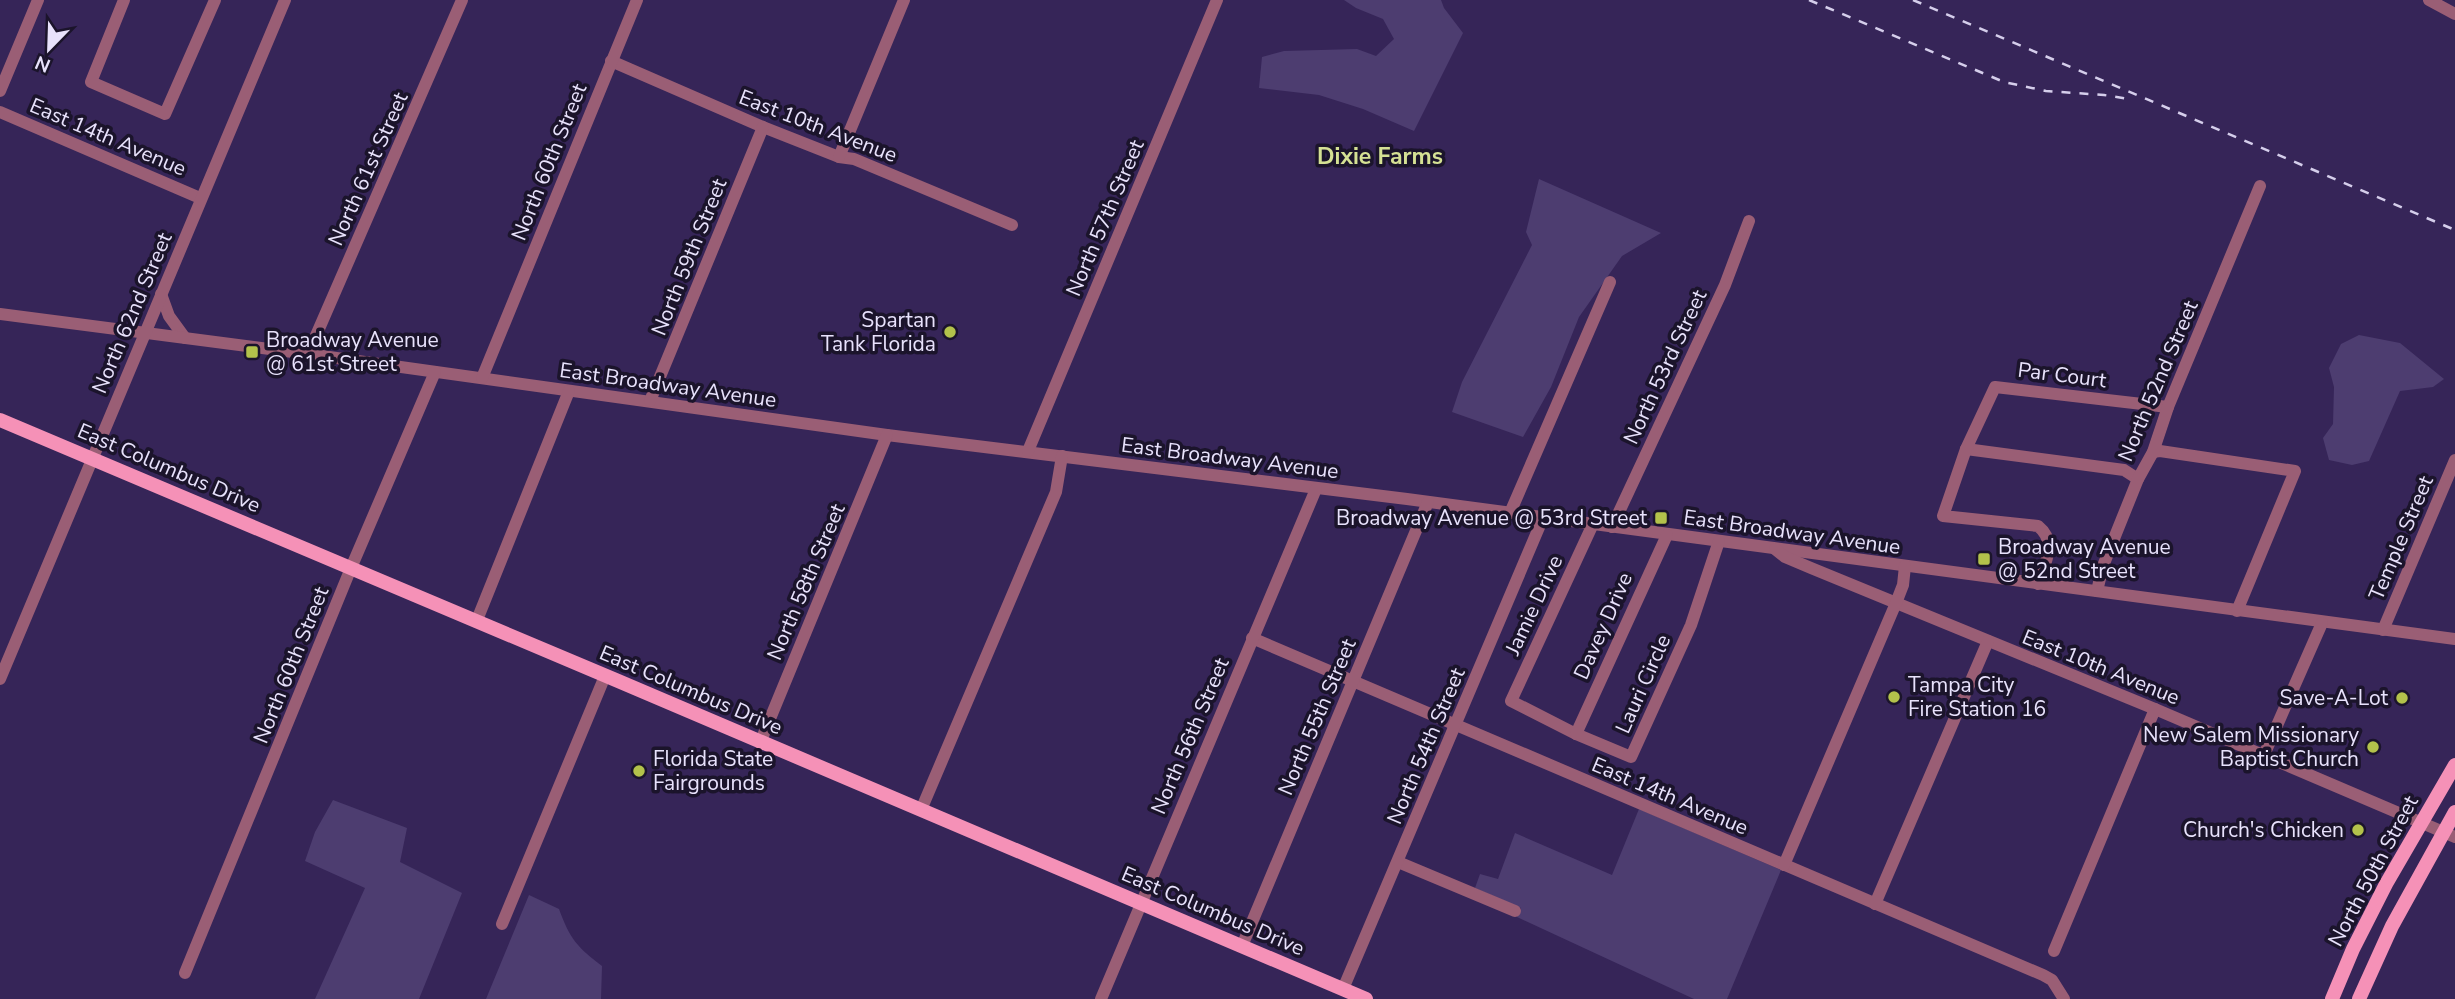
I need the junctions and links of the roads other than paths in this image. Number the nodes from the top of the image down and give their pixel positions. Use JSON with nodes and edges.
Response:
{"nodes":[{"id":1,"x":38,"y":0,"type":"edge"},
{"id":2,"x":124,"y":0,"type":"edge"},
{"id":3,"x":215,"y":0,"type":"edge"},
{"id":4,"x":285,"y":0,"type":"edge"},
{"id":5,"x":462,"y":0,"type":"edge"},
{"id":6,"x":637,"y":0,"type":"edge"},
{"id":7,"x":904,"y":0,"type":"edge"},
{"id":8,"x":1217,"y":0,"type":"edge"},
{"id":9,"x":2429,"y":0,"type":"edge"},
{"id":10,"x":2455,"y":14,"type":"edge"},
{"id":11,"x":611,"y":61,"type":"junction"},
{"id":12,"x":0,"y":92,"type":"edge"},
{"id":13,"x":0,"y":112,"type":"edge"},
{"id":14,"x":763,"y":127,"type":"junction"},
{"id":15,"x":839,"y":157,"type":"junction"},
{"id":16,"x":2260,"y":186,"type":"dead end"},
{"id":17,"x":200,"y":198,"type":"junction"},
{"id":18,"x":1749,"y":221,"type":"dead end"},
{"id":19,"x":1012,"y":225,"type":"dead end"},
{"id":20,"x":1610,"y":282,"type":"dead end"},
{"id":21,"x":161,"y":294,"type":"junction"},
{"id":22,"x":0,"y":314,"type":"edge"},
{"id":23,"x":145,"y":333,"type":"junction"},
{"id":24,"x":185,"y":338,"type":"junction"},
{"id":25,"x":308,"y":354,"type":"junction"},
{"id":26,"x":435,"y":372,"type":"junction"},
{"id":27,"x":482,"y":378,"type":"junction"},
{"id":28,"x":569,"y":391,"type":"junction"},
{"id":29,"x":650,"y":401,"type":"junction"},
{"id":30,"x":2168,"y":407,"type":"junction"},
{"id":31,"x":0,"y":420,"type":"edge"},
{"id":32,"x":887,"y":435,"type":"junction"},
{"id":33,"x":1966,"y":449,"type":"junction"},
{"id":34,"x":1028,"y":451,"type":"junction"},
{"id":35,"x":2153,"y":452,"type":"junction"},
{"id":36,"x":1062,"y":456,"type":"junction"},
{"id":37,"x":91,"y":458,"type":"junction"},
{"id":38,"x":2455,"y":460,"type":"edge"},
{"id":39,"x":2138,"y":479,"type":"junction"},
{"id":40,"x":1316,"y":489,"type":"junction"},
{"id":41,"x":1427,"y":502,"type":"junction"},
{"id":42,"x":1510,"y":513,"type":"junction"},
{"id":43,"x":1543,"y":518,"type":"junction"},
{"id":44,"x":1592,"y":524,"type":"junction"},
{"id":45,"x":1612,"y":527,"type":"junction"},
{"id":46,"x":1667,"y":535,"type":"junction"},
{"id":47,"x":1720,"y":541,"type":"junction"},
{"id":48,"x":1773,"y":547,"type":"junction"},
{"id":49,"x":1905,"y":566,"type":"junction"},
{"id":50,"x":351,"y":568,"type":"junction"},
{"id":51,"x":2038,"y":584,"type":"junction"},
{"id":52,"x":2097,"y":591,"type":"junction"},
{"id":53,"x":1896,"y":603,"type":"junction"},
{"id":54,"x":2237,"y":611,"type":"junction"},
{"id":55,"x":477,"y":620,"type":"junction"},
{"id":56,"x":2322,"y":623,"type":"junction"},
{"id":57,"x":2383,"y":630,"type":"junction"},
{"id":58,"x":1252,"y":638,"type":"junction"},
{"id":59,"x":2455,"y":639,"type":"edge"},
{"id":60,"x":1988,"y":641,"type":"junction"},
{"id":61,"x":606,"y":676,"type":"junction"},
{"id":62,"x":0,"y":680,"type":"edge"},
{"id":63,"x":1353,"y":681,"type":"junction"},
{"id":64,"x":1511,"y":701,"type":"joint"},
{"id":65,"x":2155,"y":709,"type":"junction"},
{"id":66,"x":1456,"y":725,"type":"junction"},
{"id":67,"x":1576,"y":734,"type":"junction"},
{"id":68,"x":760,"y":743,"type":"junction"},
{"id":69,"x":2264,"y":755,"type":"junction"},
{"id":70,"x":2455,"y":765,"type":"edge"},
{"id":71,"x":921,"y":810,"type":"junction"},
{"id":72,"x":2455,"y":812,"type":"edge"},
{"id":73,"x":2422,"y":822,"type":"junction"},
{"id":74,"x":2449,"y":834,"type":"edge"},
{"id":75,"x":1398,"y":862,"type":"junction"},
{"id":76,"x":1784,"y":865,"type":"junction"},
{"id":77,"x":1141,"y":903,"type":"junction"},
{"id":78,"x":1875,"y":904,"type":"junction"},
{"id":79,"x":1514,"y":911,"type":"dead end"},
{"id":80,"x":502,"y":924,"type":"dead end"},
{"id":81,"x":1242,"y":946,"type":"junction"},
{"id":82,"x":2054,"y":951,"type":"dead end"},
{"id":83,"x":185,"y":973,"type":"dead end"},
{"id":84,"x":1343,"y":989,"type":"junction"},
{"id":85,"x":1101,"y":999,"type":"edge"},
{"id":86,"x":1366,"y":999,"type":"edge"},
{"id":87,"x":2064,"y":999,"type":"edge"},
{"id":88,"x":2332,"y":999,"type":"edge"},
{"id":89,"x":2359,"y":999,"type":"edge"}],
"edges":[{"from":1,"to":12,"type":"street"},
{"from":2,"to":3,"type":"street"},
{"from":4,"to":17,"type":"street","name":"North 62nd Street"},
{"from":5,"to":25,"type":"street","name":"North 61st Street"},
{"from":6,"to":11,"type":"street","name":"North 60th Street"},
{"from":7,"to":15,"type":"street"},
{"from":8,"to":34,"type":"street","name":"North 57th Street"},
{"from":9,"to":10,"type":"street"},
{"from":11,"to":14,"type":"street","name":"East 10th Avenue"},
{"from":11,"to":27,"type":"street","name":"North 60th Street"},
{"from":13,"to":17,"type":"street","name":"East 14th Avenue"},
{"from":14,"to":15,"type":"street","name":"East 10th Avenue"},
{"from":14,"to":29,"type":"street","name":"North 59th Street"},
{"from":15,"to":19,"type":"street","name":"East 10th Avenue"},
{"from":16,"to":30,"type":"street","name":"North 52nd Street"},
{"from":17,"to":21,"type":"street","name":"North 62nd Street"},
{"from":18,"to":45,"type":"street","name":"North 53rd Street"},
{"from":20,"to":42,"type":"street"},
{"from":21,"to":23,"type":"street","name":"North 62nd Street"},
{"from":21,"to":24,"type":"street"},
{"from":22,"to":23,"type":"street","name":"East Broadway Avenue"},
{"from":23,"to":24,"type":"street","name":"East Broadway Avenue"},
{"from":23,"to":37,"type":"street","name":"North 62nd Street"},
{"from":24,"to":25,"type":"street","name":"East Broadway Avenue"},
{"from":25,"to":26,"type":"street","name":"East Broadway Avenue"},
{"from":26,"to":27,"type":"street","name":"East Broadway Avenue"},
{"from":26,"to":50,"type":"street","name":"North 60th Street"},
{"from":27,"to":28,"type":"street","name":"East Broadway Avenue"},
{"from":28,"to":29,"type":"street","name":"East Broadway Avenue"},
{"from":28,"to":55,"type":"street"},
{"from":29,"to":32,"type":"street","name":"East Broadway Avenue"},
{"from":30,"to":33,"type":"street","name":"Par Court"},
{"from":30,"to":35,"type":"street","name":"North 52nd Street"},
{"from":31,"to":37,"type":"main road","name":"East Columbus Drive"},
{"from":32,"to":34,"type":"street","name":"East Broadway Avenue"},
{"from":32,"to":68,"type":"street","name":"North 58th Street"},
{"from":33,"to":39,"type":"street"},
{"from":33,"to":51,"type":"street","name":"Par Court"},
{"from":34,"to":36,"type":"street","name":"East Broadway Avenue"},
{"from":35,"to":39,"type":"street","name":"North 52nd Street"},
{"from":35,"to":54,"type":"street"},
{"from":36,"to":40,"type":"street","name":"East Broadway Avenue"},
{"from":36,"to":71,"type":"street"},
{"from":37,"to":50,"type":"main road","name":"East Columbus Drive"},
{"from":37,"to":62,"type":"street","name":"North 62nd Street"},
{"from":38,"to":57,"type":"street","name":"Temple Street"},
{"from":39,"to":52,"type":"street","name":"North 52nd Street"},
{"from":40,"to":41,"type":"street","name":"East Broadway Avenue"},
{"from":40,"to":58,"type":"street","name":"North 56th Street"},
{"from":41,"to":42,"type":"street","name":"East Broadway Avenue"},
{"from":41,"to":63,"type":"street","name":"North 55th Street"},
{"from":42,"to":43,"type":"street","name":"East Broadway Avenue"},
{"from":43,"to":44,"type":"street","name":"East Broadway Avenue"},
{"from":43,"to":66,"type":"street","name":"North 54th Street"},
{"from":44,"to":45,"type":"street","name":"East Broadway Avenue"},
{"from":44,"to":64,"type":"street","name":"Jamie Drive"},
{"from":45,"to":46,"type":"street","name":"East Broadway Avenue"},
{"from":46,"to":47,"type":"street","name":"East Broadway Avenue"},
{"from":46,"to":67,"type":"street","name":"Davey Drive"},
{"from":47,"to":48,"type":"street","name":"East Broadway Avenue"},
{"from":47,"to":67,"type":"street","name":"Lauri Circle"},
{"from":48,"to":49,"type":"street","name":"East Broadway Avenue"},
{"from":48,"to":53,"type":"street","name":"East 10th Avenue"},
{"from":49,"to":51,"type":"street","name":"East Broadway Avenue"},
{"from":49,"to":53,"type":"street"},
{"from":50,"to":55,"type":"main road","name":"East Columbus Drive"},
{"from":50,"to":83,"type":"street","name":"North 60th Street"},
{"from":51,"to":52,"type":"street","name":"East Broadway Avenue"},
{"from":52,"to":54,"type":"street","name":"East Broadway Avenue"},
{"from":53,"to":60,"type":"street","name":"East 10th Avenue"},
{"from":53,"to":76,"type":"street"},
{"from":54,"to":56,"type":"street","name":"East Broadway Avenue"},
{"from":55,"to":61,"type":"main road","name":"East Columbus Drive"},
{"from":56,"to":57,"type":"street","name":"East Broadway Avenue"},
{"from":56,"to":69,"type":"street"},
{"from":57,"to":59,"type":"street","name":"East Broadway Avenue"},
{"from":58,"to":63,"type":"street","name":"East 14th Avenue"},
{"from":58,"to":77,"type":"street","name":"North 56th Street"},
{"from":60,"to":65,"type":"street","name":"East 10th Avenue"},
{"from":60,"to":78,"type":"street"},
{"from":61,"to":68,"type":"main road","name":"East Columbus Drive"},
{"from":61,"to":80,"type":"street"},
{"from":63,"to":66,"type":"street","name":"East 14th Avenue"},
{"from":63,"to":81,"type":"street","name":"North 55th Street"},
{"from":64,"to":67,"type":"street","name":"Lauri Circle"},
{"from":65,"to":69,"type":"street","name":"East 10th Avenue"},
{"from":65,"to":82,"type":"street"},
{"from":66,"to":75,"type":"street","name":"North 54th Street"},
{"from":66,"to":76,"type":"street","name":"East 14th Avenue"},
{"from":68,"to":71,"type":"main road","name":"East Columbus Drive"},
{"from":69,"to":73,"type":"street","name":"East 10th Avenue"},
{"from":70,"to":73,"type":"main road","name":"North 50th Street"},
{"from":71,"to":77,"type":"main road","name":"East Columbus Drive"},
{"from":72,"to":74,"type":"main road","name":"North 50th Street"},
{"from":73,"to":74,"type":"street","name":"East 10th Avenue"},
{"from":73,"to":88,"type":"main road","name":"North 50th Street"},
{"from":74,"to":89,"type":"main road","name":"North 50th Street"},
{"from":75,"to":79,"type":"street"},
{"from":75,"to":84,"type":"street","name":"North 54th Street"},
{"from":76,"to":78,"type":"street","name":"East 14th Avenue"},
{"from":77,"to":81,"type":"main road","name":"East Columbus Drive"},
{"from":77,"to":85,"type":"street","name":"North 56th Street"},
{"from":78,"to":87,"type":"street","name":"East 14th Avenue"},
{"from":81,"to":84,"type":"main road","name":"East Columbus Drive"},
{"from":84,"to":86,"type":"main road","name":"East Columbus Drive"}]}
